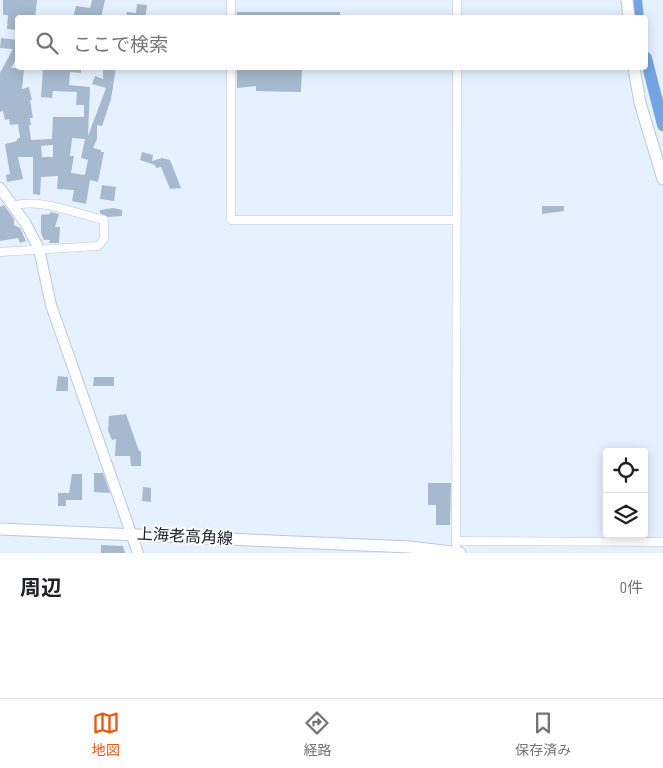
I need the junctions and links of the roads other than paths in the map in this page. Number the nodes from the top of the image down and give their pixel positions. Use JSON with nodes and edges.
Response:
{"nodes":[{"id":1,"x":231,"y":0,"type":"edge"},
{"id":2,"x":457,"y":0,"type":"edge"},
{"id":3,"x":627,"y":0,"type":"edge"},
{"id":4,"x":231,"y":15,"type":"edge"},
{"id":5,"x":457,"y":15,"type":"edge"},
{"id":6,"x":629,"y":15,"type":"edge"},
{"id":7,"x":231,"y":70,"type":"edge"},
{"id":8,"x":456,"y":70,"type":"edge"},
{"id":9,"x":634,"y":70,"type":"edge"},
{"id":10,"x":663,"y":179,"type":"edge"},
{"id":11,"x":0,"y":188,"type":"edge"},
{"id":12,"x":13,"y":206,"type":"junction"},
{"id":13,"x":456,"y":220,"type":"junction"},
{"id":14,"x":39,"y":249,"type":"junction"},
{"id":15,"x":0,"y":252,"type":"edge"},
{"id":16,"x":0,"y":529,"type":"edge"},
{"id":17,"x":132,"y":534,"type":"junction"},
{"id":18,"x":663,"y":542,"type":"edge"},
{"id":19,"x":457,"y":550,"type":"edge"},
{"id":20,"x":138,"y":553,"type":"edge"}],
"edges":[{"from":1,"to":4,"type":"street"},
{"from":2,"to":5,"type":"street"},
{"from":3,"to":6,"type":"main road"},
{"from":7,"to":13,"type":"street"},
{"from":8,"to":13,"type":"street"},
{"from":9,"to":10,"type":"main road"},
{"from":11,"to":12,"type":"street"},
{"from":12,"to":14,"type":"street"},
{"from":12,"to":14,"type":"street"},
{"from":13,"to":19,"type":"street"},
{"from":14,"to":15,"type":"street"},
{"from":14,"to":17,"type":"street"},
{"from":16,"to":17,"type":"main road","name":"上海老高角線"},
{"from":17,"to":19,"type":"main road","name":"上海老高角線"},
{"from":17,"to":20,"type":"street"},
{"from":18,"to":19,"type":"street"}]}
